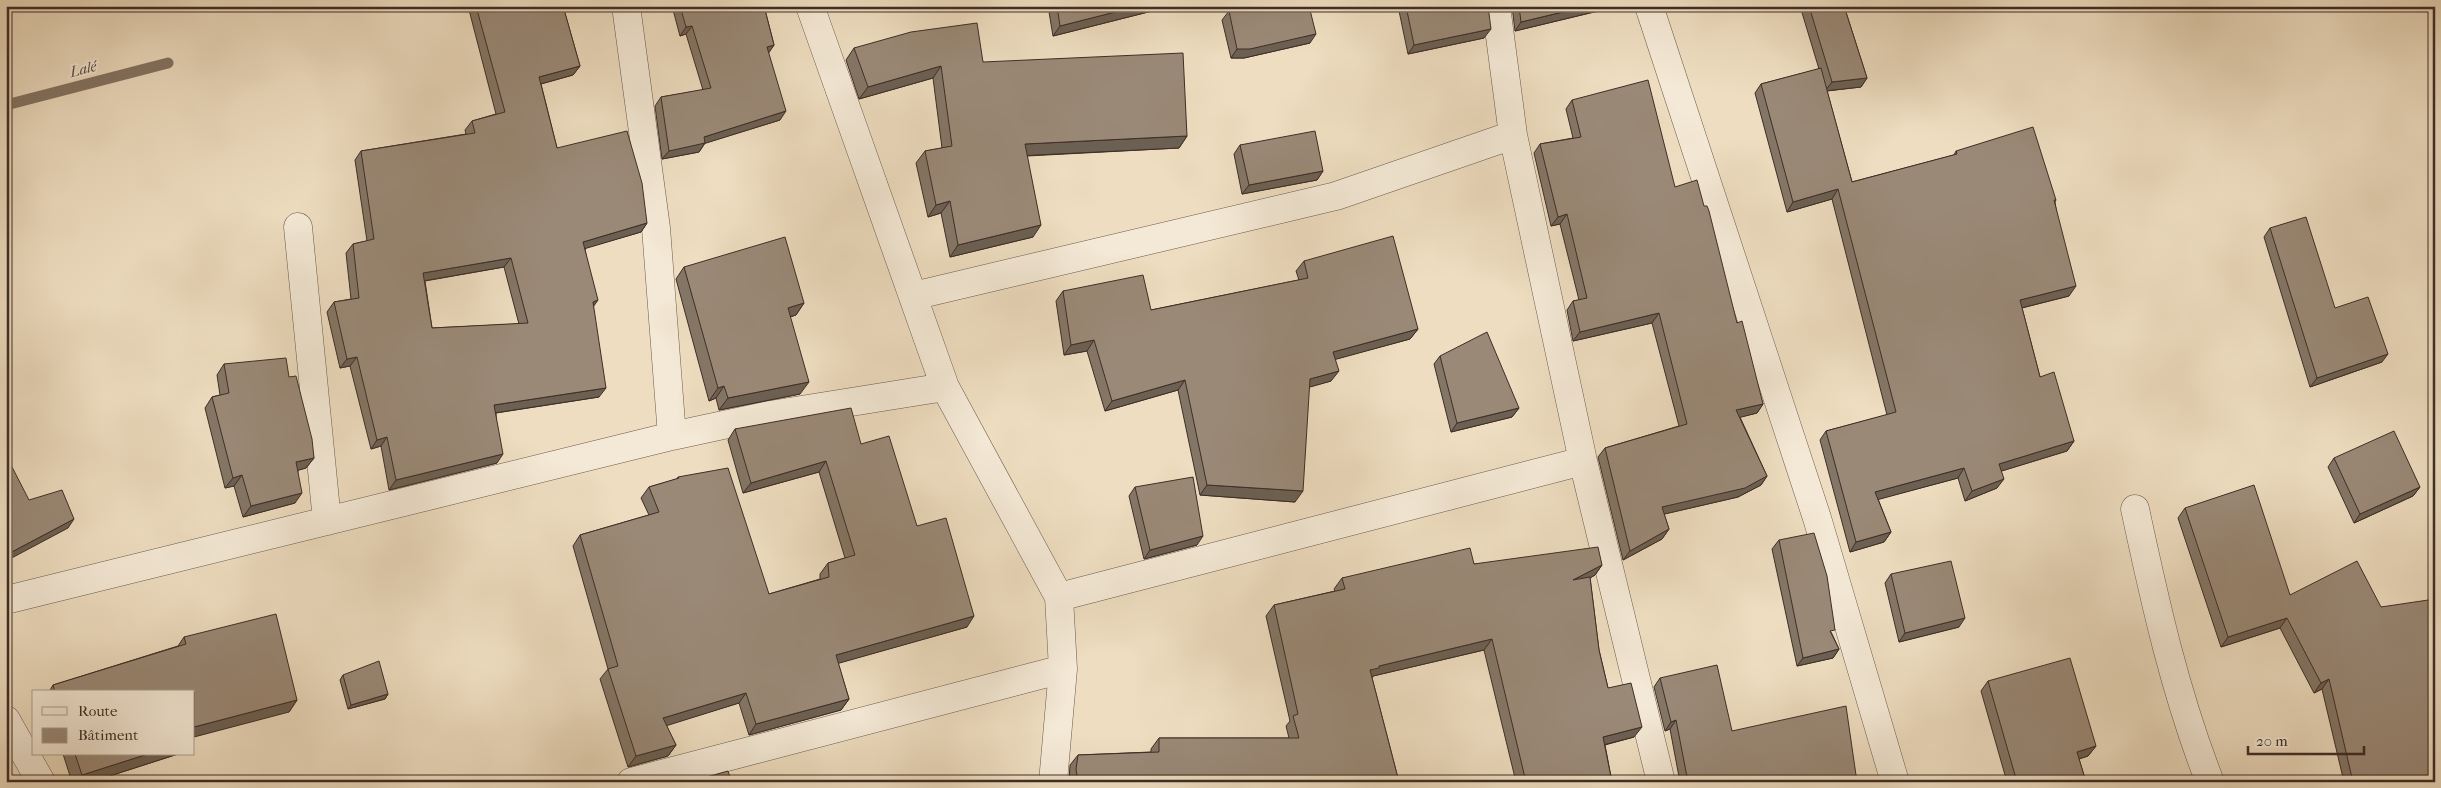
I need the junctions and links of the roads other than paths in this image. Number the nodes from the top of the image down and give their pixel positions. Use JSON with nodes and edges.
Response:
{"nodes":[{"id":1,"x":626,"y":6,"type":"edge"},
{"id":2,"x":810,"y":6,"type":"edge"},
{"id":3,"x":1496,"y":6,"type":"edge"},
{"id":4,"x":1649,"y":6,"type":"edge"},
{"id":5,"x":1513,"y":135,"type":"junction"},
{"id":6,"x":298,"y":227,"type":"dead end"},
{"id":7,"x":913,"y":296,"type":"junction"},
{"id":8,"x":945,"y":387,"type":"junction"},
{"id":9,"x":672,"y":436,"type":"junction"},
{"id":10,"x":1583,"y":461,"type":"junction"},
{"id":11,"x":2135,"y":509,"type":"dead end"},
{"id":12,"x":327,"y":521,"type":"junction"},
{"id":13,"x":1060,"y":597,"type":"junction"},
{"id":14,"x":6,"y":600,"type":"edge"},
{"id":15,"x":1063,"y":669,"type":"junction"},
{"id":16,"x":6,"y":720,"type":"edge"},
{"id":17,"x":41,"y":782,"type":"edge"},
{"id":18,"x":630,"y":782,"type":"edge"},
{"id":19,"x":1053,"y":782,"type":"edge"},
{"id":20,"x":1661,"y":782,"type":"edge"},
{"id":21,"x":1894,"y":782,"type":"edge"},
{"id":22,"x":2210,"y":782,"type":"edge"}],
"edges":[{"from":1,"to":9,"type":"street"},
{"from":2,"to":7,"type":"street"},
{"from":3,"to":5,"type":"street"},
{"from":4,"to":21,"type":"street"},
{"from":5,"to":7,"type":"street"},
{"from":5,"to":10,"type":"street"},
{"from":6,"to":12,"type":"street"},
{"from":7,"to":8,"type":"street"},
{"from":8,"to":9,"type":"street"},
{"from":8,"to":13,"type":"street"},
{"from":9,"to":12,"type":"street"},
{"from":10,"to":13,"type":"street"},
{"from":10,"to":20,"type":"street"},
{"from":11,"to":22,"type":"street"},
{"from":12,"to":14,"type":"street"},
{"from":13,"to":15,"type":"street"},
{"from":15,"to":18,"type":"street"},
{"from":15,"to":19,"type":"street"},
{"from":16,"to":17,"type":"street"}]}
